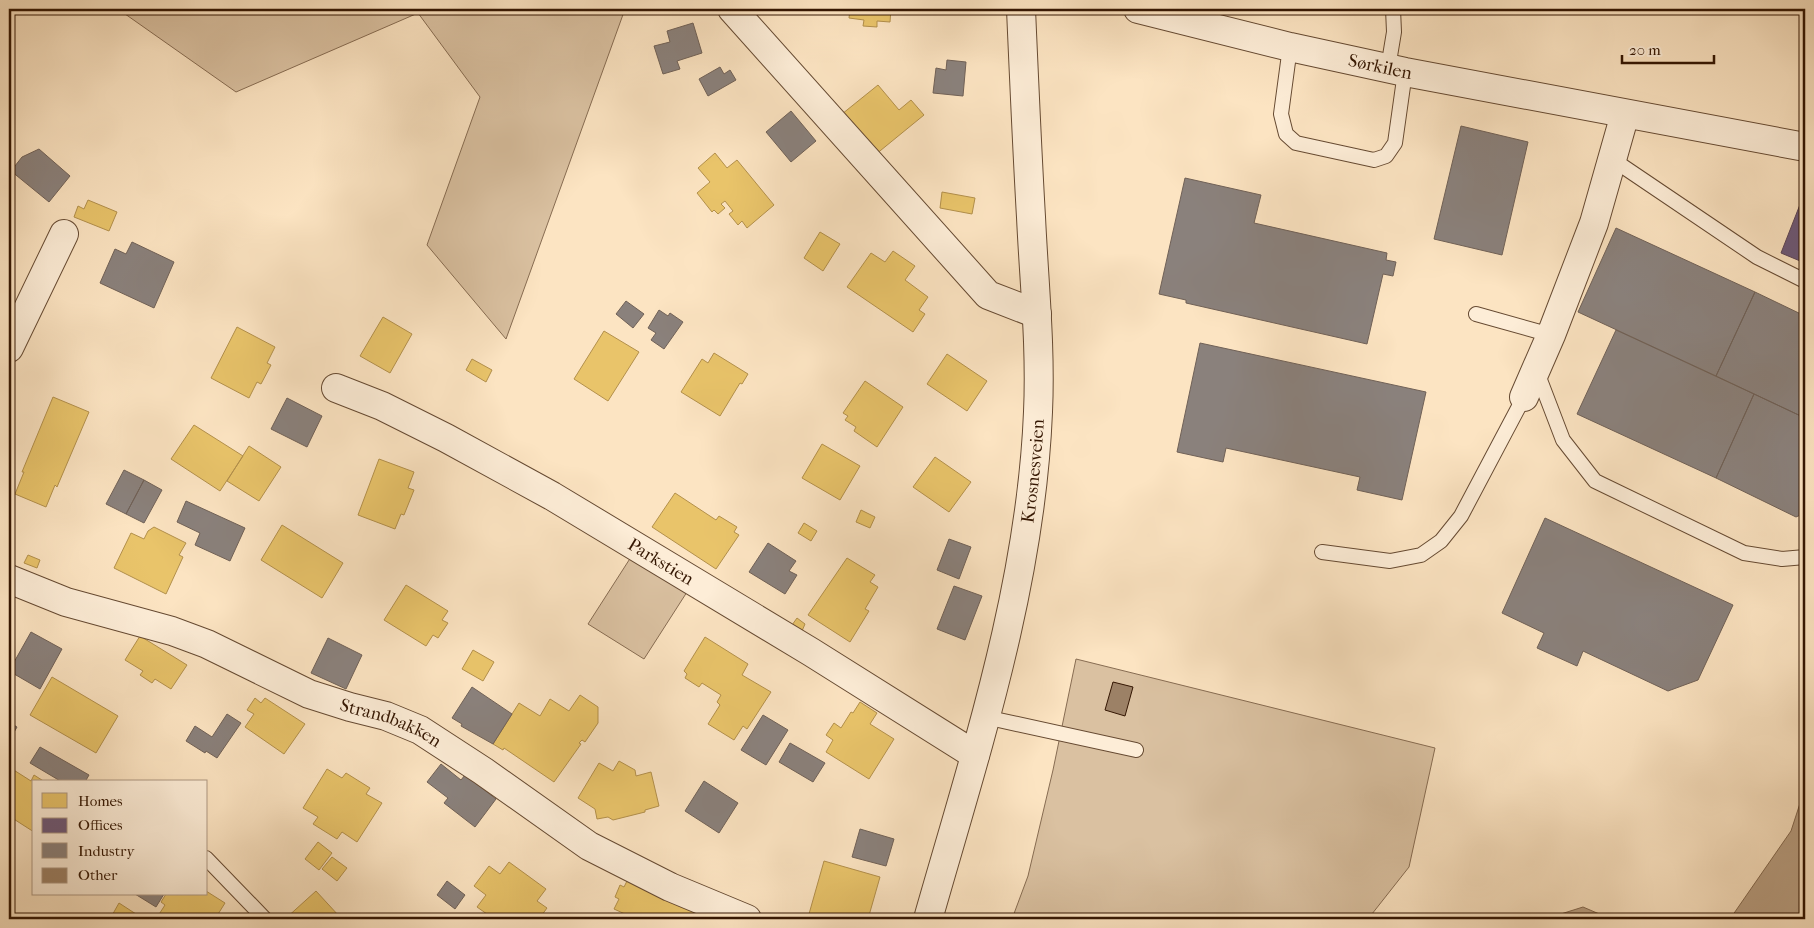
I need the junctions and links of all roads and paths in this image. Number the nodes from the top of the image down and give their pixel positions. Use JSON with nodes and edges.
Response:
{"nodes":[{"id":1,"x":732,"y":9,"type":"edge"},
{"id":2,"x":1020,"y":9,"type":"edge"},
{"id":3,"x":1138,"y":9,"type":"edge"},
{"id":4,"x":1393,"y":9,"type":"edge"},
{"id":5,"x":1290,"y":47,"type":"junction"},
{"id":6,"x":1397,"y":70,"type":"junction"},
{"id":7,"x":1625,"y":114,"type":"junction"},
{"id":8,"x":1805,"y":147,"type":"edge"},
{"id":9,"x":1612,"y":159,"type":"junction"},
{"id":10,"x":64,"y":234,"type":"dead end"},
{"id":11,"x":1805,"y":281,"type":"edge"},
{"id":12,"x":1037,"y":314,"type":"junction"},
{"id":13,"x":1476,"y":314,"type":"dead end"},
{"id":14,"x":1551,"y":335,"type":"junction"},
{"id":15,"x":9,"y":348,"type":"edge"},
{"id":16,"x":1536,"y":370,"type":"junction"},
{"id":17,"x":336,"y":388,"type":"dead end"},
{"id":18,"x":1524,"y":397,"type":"joint"},
{"id":19,"x":1322,"y":552,"type":"dead end"},
{"id":20,"x":1805,"y":557,"type":"edge"},
{"id":21,"x":9,"y":580,"type":"edge"},
{"id":22,"x":985,"y":717,"type":"junction"},
{"id":23,"x":1136,"y":750,"type":"dead end"},
{"id":24,"x":975,"y":755,"type":"junction"},
{"id":25,"x":208,"y":860,"type":"edge"},
{"id":26,"x":265,"y":919,"type":"edge"},
{"id":27,"x":747,"y":919,"type":"edge"},
{"id":28,"x":928,"y":919,"type":"edge"}],
"edges":[{"from":1,"to":12,"type":"street"},
{"from":2,"to":12,"type":"street","name":"Krosnesveien"},
{"from":3,"to":5,"type":"street","name":"Sørkilen"},
{"from":4,"to":6,"type":"lane"},
{"from":5,"to":6,"type":"street","name":"Sørkilen"},
{"from":5,"to":6,"type":"lane"},
{"from":6,"to":7,"type":"street","name":"Sørkilen"},
{"from":7,"to":8,"type":"street","name":"Sørkilen"},
{"from":7,"to":9,"type":"street"},
{"from":9,"to":11,"type":"lane"},
{"from":9,"to":14,"type":"street"},
{"from":10,"to":15,"type":"street"},
{"from":12,"to":22,"type":"street","name":"Krosnesveien"},
{"from":13,"to":14,"type":"lane"},
{"from":14,"to":16,"type":"street"},
{"from":16,"to":18,"type":"street"},
{"from":16,"to":20,"type":"lane"},
{"from":17,"to":24,"type":"street","name":"Parkstien"},
{"from":18,"to":19,"type":"lane"},
{"from":21,"to":27,"type":"street","name":"Strandbakken"},
{"from":22,"to":23,"type":"lane"},
{"from":22,"to":24,"type":"street","name":"Krosnesveien"},
{"from":24,"to":28,"type":"street","name":"Krosnesveien"},
{"from":25,"to":26,"type":"lane"}]}
